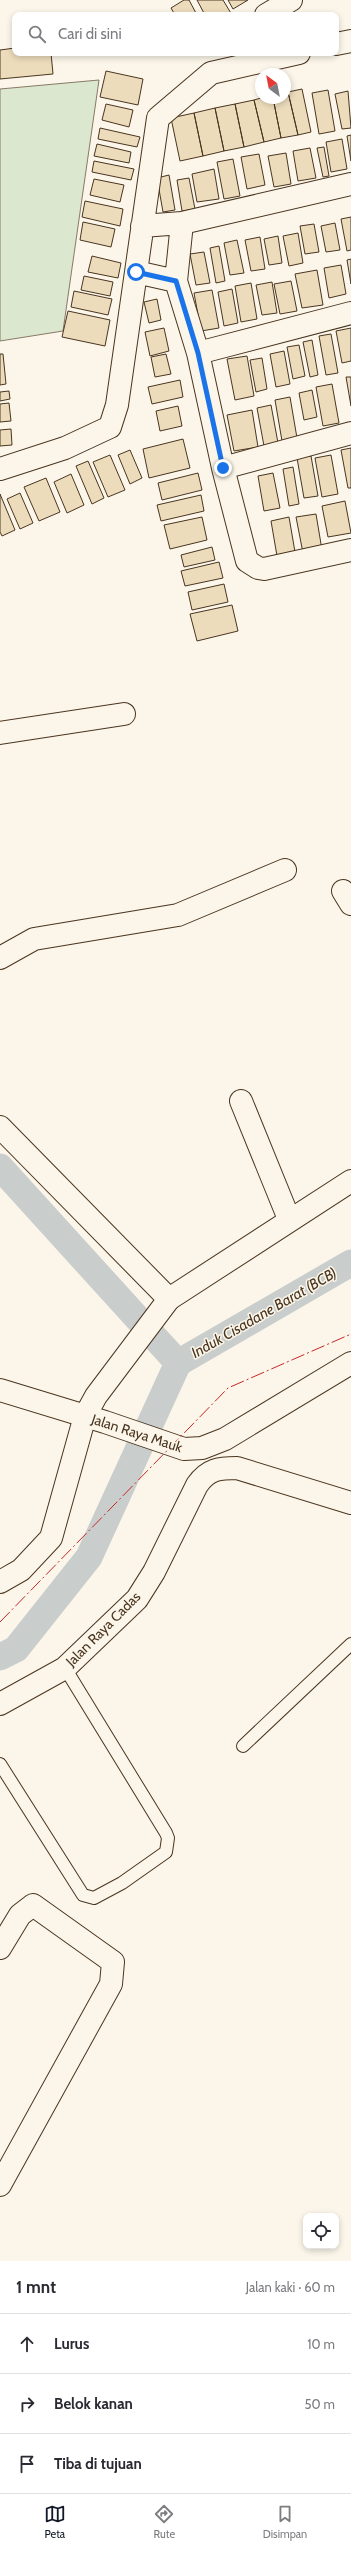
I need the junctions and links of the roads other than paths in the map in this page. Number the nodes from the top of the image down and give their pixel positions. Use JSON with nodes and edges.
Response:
{"nodes":[{"id":1,"x":291,"y":0,"type":"edge"},
{"id":2,"x":271,"y":12,"type":"edge"},
{"id":3,"x":351,"y":41,"type":"edge"},
{"id":4,"x":339,"y":43,"type":"edge"},
{"id":5,"x":217,"y":56,"type":"edge"},
{"id":6,"x":286,"y":56,"type":"edge"},
{"id":7,"x":211,"y":73,"type":"junction"},
{"id":8,"x":351,"y":184,"type":"edge"},
{"id":9,"x":182,"y":223,"type":"junction"},
{"id":10,"x":142,"y":226,"type":"junction"},
{"id":11,"x":136,"y":272,"type":"junction"},
{"id":12,"x":176,"y":281,"type":"junction"},
{"id":13,"x":351,"y":313,"type":"edge"},
{"id":14,"x":198,"y":353,"type":"junction"},
{"id":15,"x":351,"y":433,"type":"edge"},
{"id":16,"x":223,"y":468,"type":"junction"},
{"id":17,"x":0,"y":470,"type":"edge"},
{"id":18,"x":351,"y":550,"type":"edge"},
{"id":19,"x":124,"y":714,"type":"dead end"},
{"id":20,"x":0,"y":733,"type":"edge"},
{"id":21,"x":285,"y":870,"type":"dead end"},
{"id":22,"x":0,"y":958,"type":"edge"},
{"id":23,"x":241,"y":1101,"type":"dead end"},
{"id":24,"x":0,"y":1127,"type":"edge"},
{"id":25,"x":351,"y":1181,"type":"edge"},
{"id":26,"x":288,"y":1219,"type":"junction"},
{"id":27,"x":169,"y":1299,"type":"junction"},
{"id":28,"x":351,"y":1363,"type":"edge"},
{"id":29,"x":0,"y":1390,"type":"edge"},
{"id":30,"x":95,"y":1419,"type":"junction"},
{"id":31,"x":351,"y":1503,"type":"edge"},
{"id":32,"x":0,"y":1582,"type":"edge"},
{"id":33,"x":351,"y":1644,"type":"edge"},
{"id":34,"x":65,"y":1668,"type":"junction"},
{"id":35,"x":0,"y":1704,"type":"edge"},
{"id":36,"x":243,"y":1746,"type":"dead end"},
{"id":37,"x":0,"y":1764,"type":"edge"},
{"id":38,"x":0,"y":1948,"type":"edge"},
{"id":39,"x":0,"y":2185,"type":"edge"}],
"edges":[{"from":1,"to":2,"type":"street"},
{"from":3,"to":4,"type":"street"},
{"from":5,"to":7,"type":"street"},
{"from":6,"to":7,"type":"street"},
{"from":7,"to":10,"type":"street"},
{"from":8,"to":9,"type":"street"},
{"from":9,"to":10,"type":"street"},
{"from":9,"to":12,"type":"street"},
{"from":10,"to":11,"type":"street"},
{"from":11,"to":12,"type":"street"},
{"from":11,"to":17,"type":"street"},
{"from":12,"to":14,"type":"street"},
{"from":13,"to":14,"type":"street"},
{"from":14,"to":16,"type":"street"},
{"from":15,"to":16,"type":"street"},
{"from":16,"to":18,"type":"street"},
{"from":19,"to":20,"type":"street"},
{"from":21,"to":22,"type":"street"},
{"from":23,"to":26,"type":"street"},
{"from":24,"to":27,"type":"street"},
{"from":25,"to":26,"type":"street"},
{"from":26,"to":27,"type":"street"},
{"from":27,"to":30,"type":"street"},
{"from":28,"to":30,"type":"street","name":"Jalan Raya Mauk"},
{"from":29,"to":30,"type":"street","name":"Jalan Raya Mauk"},
{"from":30,"to":32,"type":"street"},
{"from":31,"to":34,"type":"street","name":"Jalan Raya Cadas"},
{"from":33,"to":36,"type":"lane"},
{"from":34,"to":35,"type":"street","name":"Jalan Raya Cadas"},
{"from":34,"to":37,"type":"lane"},
{"from":38,"to":39,"type":"street"}]}
